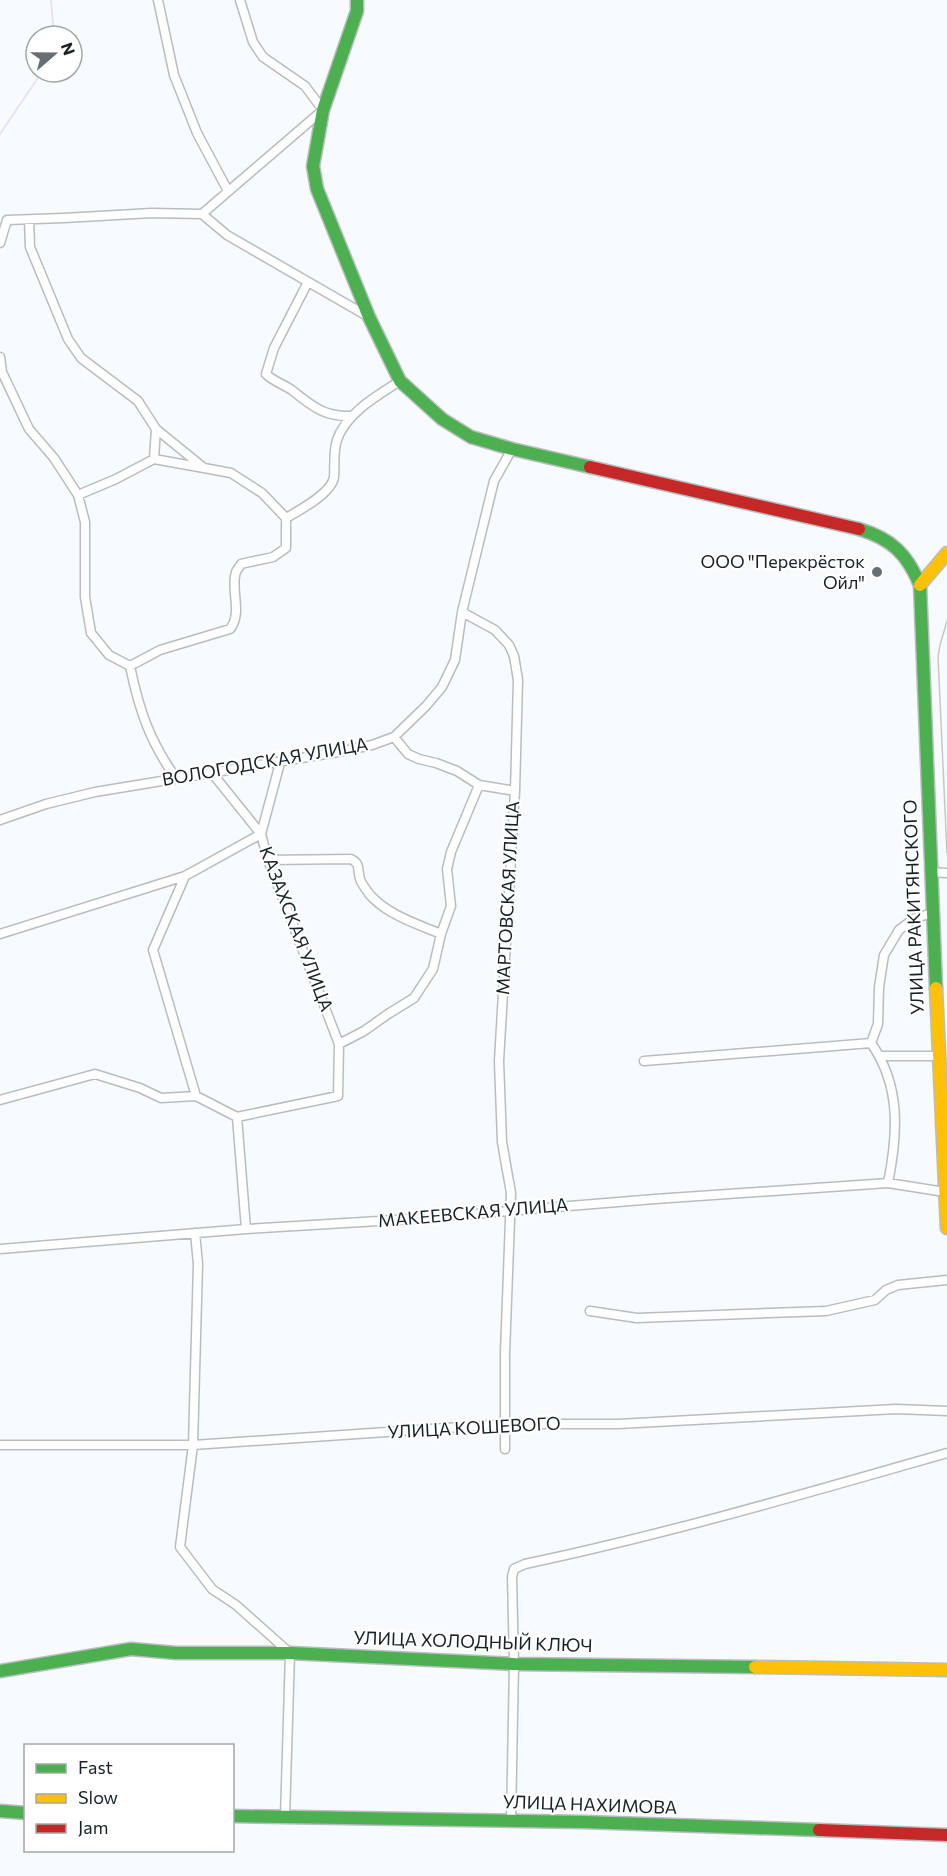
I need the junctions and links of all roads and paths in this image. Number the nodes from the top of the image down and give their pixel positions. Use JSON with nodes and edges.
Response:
{"nodes":[{"id":1,"x":158,"y":0,"type":"edge"},
{"id":2,"x":240,"y":0,"type":"edge"},
{"id":3,"x":357,"y":0,"type":"edge"},
{"id":4,"x":323,"y":110,"type":"junction"},
{"id":5,"x":228,"y":191,"type":"junction"},
{"id":6,"x":202,"y":214,"type":"junction"},
{"id":7,"x":29,"y":220,"type":"junction"},
{"id":8,"x":0,"y":243,"type":"edge"},
{"id":9,"x":308,"y":282,"type":"junction"},
{"id":10,"x":369,"y":317,"type":"junction"},
{"id":11,"x":0,"y":357,"type":"edge"},
{"id":12,"x":400,"y":381,"type":"junction"},
{"id":13,"x":352,"y":416,"type":"junction"},
{"id":14,"x":156,"y":429,"type":"junction"},
{"id":15,"x":512,"y":449,"type":"junction"},
{"id":16,"x":154,"y":459,"type":"junction"},
{"id":17,"x":204,"y":468,"type":"junction"},
{"id":18,"x":78,"y":495,"type":"junction"},
{"id":19,"x":286,"y":518,"type":"junction"},
{"id":20,"x":947,"y":553,"type":"edge"},
{"id":21,"x":920,"y":585,"type":"junction"},
{"id":22,"x":462,"y":612,"type":"junction"},
{"id":23,"x":130,"y":666,"type":"junction"},
{"id":24,"x":394,"y":737,"type":"junction"},
{"id":25,"x":280,"y":763,"type":"junction"},
{"id":26,"x":212,"y":773,"type":"junction"},
{"id":27,"x":176,"y":778,"type":"junction"},
{"id":28,"x":479,"y":785,"type":"junction"},
{"id":29,"x":515,"y":791,"type":"junction"},
{"id":30,"x":0,"y":820,"type":"edge"},
{"id":31,"x":261,"y":834,"type":"junction"},
{"id":32,"x":268,"y":860,"type":"junction"},
{"id":33,"x":930,"y":872,"type":"junction"},
{"id":34,"x":947,"y":873,"type":"edge"},
{"id":35,"x":185,"y":876,"type":"junction"},
{"id":36,"x":933,"y":913,"type":"junction"},
{"id":37,"x":0,"y":934,"type":"edge"},
{"id":38,"x":441,"y":934,"type":"junction"},
{"id":39,"x":871,"y":1042,"type":"junction"},
{"id":40,"x":339,"y":1044,"type":"junction"},
{"id":41,"x":880,"y":1056,"type":"junction"},
{"id":42,"x":939,"y":1056,"type":"junction"},
{"id":43,"x":644,"y":1061,"type":"dead end"},
{"id":44,"x":196,"y":1096,"type":"junction"},
{"id":45,"x":0,"y":1100,"type":"edge"},
{"id":46,"x":237,"y":1117,"type":"junction"},
{"id":47,"x":888,"y":1183,"type":"junction"},
{"id":48,"x":945,"y":1192,"type":"junction"},
{"id":49,"x":510,"y":1209,"type":"junction"},
{"id":50,"x":947,"y":1228,"type":"edge"},
{"id":51,"x":246,"y":1229,"type":"junction"},
{"id":52,"x":195,"y":1233,"type":"junction"},
{"id":53,"x":0,"y":1249,"type":"edge"},
{"id":54,"x":947,"y":1280,"type":"edge"},
{"id":55,"x":590,"y":1311,"type":"dead end"},
{"id":56,"x":947,"y":1411,"type":"edge"},
{"id":57,"x":505,"y":1424,"type":"junction"},
{"id":58,"x":0,"y":1445,"type":"edge"},
{"id":59,"x":193,"y":1445,"type":"junction"},
{"id":60,"x":505,"y":1449,"type":"dead end"},
{"id":61,"x":947,"y":1453,"type":"edge"},
{"id":62,"x":290,"y":1653,"type":"junction"},
{"id":63,"x":513,"y":1664,"type":"junction"},
{"id":64,"x":947,"y":1670,"type":"edge"},
{"id":65,"x":0,"y":1671,"type":"edge"},
{"id":66,"x":0,"y":1811,"type":"edge"},
{"id":67,"x":24,"y":1812,"type":"edge"},
{"id":68,"x":234,"y":1816,"type":"edge"},
{"id":69,"x":285,"y":1817,"type":"junction"},
{"id":70,"x":511,"y":1821,"type":"junction"},
{"id":71,"x":947,"y":1835,"type":"edge"}],
"edges":[{"from":1,"to":5,"type":"street"},
{"from":2,"to":4,"type":"street"},
{"from":3,"to":4,"type":"main road"},
{"from":4,"to":5,"type":"street"},
{"from":4,"to":10,"type":"main road"},
{"from":5,"to":6,"type":"street"},
{"from":6,"to":7,"type":"street"},
{"from":6,"to":9,"type":"street"},
{"from":7,"to":8,"type":"street"},
{"from":7,"to":14,"type":"street"},
{"from":9,"to":10,"type":"street"},
{"from":9,"to":13,"type":"street"},
{"from":10,"to":12,"type":"main road"},
{"from":11,"to":18,"type":"street"},
{"from":12,"to":13,"type":"street"},
{"from":12,"to":15,"type":"main road"},
{"from":13,"to":19,"type":"street"},
{"from":14,"to":16,"type":"street"},
{"from":14,"to":17,"type":"street"},
{"from":15,"to":21,"type":"main road"},
{"from":15,"to":22,"type":"street","name":"ВОЛОГОДСКАЯ УЛИЦА"},
{"from":16,"to":17,"type":"street"},
{"from":16,"to":18,"type":"street"},
{"from":17,"to":19,"type":"street"},
{"from":18,"to":23,"type":"street"},
{"from":19,"to":23,"type":"street"},
{"from":20,"to":21,"type":"main road"},
{"from":21,"to":33,"type":"main road","name":"УЛИЦА РАКИТЯНСКОГО"},
{"from":22,"to":24,"type":"street","name":"ВОЛОГОДСКАЯ УЛИЦА"},
{"from":22,"to":29,"type":"street","name":"МАРТОВСКАЯ УЛИЦА"},
{"from":23,"to":27,"type":"street"},
{"from":24,"to":25,"type":"street","name":"ВОЛОГОДСКАЯ УЛИЦА"},
{"from":24,"to":28,"type":"street"},
{"from":25,"to":26,"type":"street","name":"ВОЛОГОДСКАЯ УЛИЦА"},
{"from":25,"to":31,"type":"street","name":"КАЗАХСКАЯ УЛИЦА"},
{"from":26,"to":27,"type":"street","name":"ВОЛОГОДСКАЯ УЛИЦА"},
{"from":26,"to":31,"type":"street"},
{"from":27,"to":30,"type":"street","name":"ВОЛОГОДСКАЯ УЛИЦА"},
{"from":28,"to":29,"type":"street"},
{"from":28,"to":38,"type":"street"},
{"from":29,"to":49,"type":"street","name":"МАРТОВСКАЯ УЛИЦА"},
{"from":31,"to":32,"type":"street","name":"КАЗАХСКАЯ УЛИЦА"},
{"from":31,"to":35,"type":"street"},
{"from":32,"to":38,"type":"street"},
{"from":32,"to":40,"type":"street","name":"КАЗАХСКАЯ УЛИЦА"},
{"from":33,"to":34,"type":"street"},
{"from":33,"to":36,"type":"main road","name":"УЛИЦА РАКИТЯНСКОГО"},
{"from":35,"to":37,"type":"street"},
{"from":35,"to":44,"type":"street"},
{"from":36,"to":39,"type":"street"},
{"from":36,"to":42,"type":"main road","name":"УЛИЦА РАКИТЯНСКОГО"},
{"from":38,"to":40,"type":"street"},
{"from":39,"to":41,"type":"street"},
{"from":39,"to":43,"type":"street"},
{"from":40,"to":46,"type":"street","name":"КАЗАХСКАЯ УЛИЦА"},
{"from":41,"to":42,"type":"street"},
{"from":41,"to":47,"type":"street"},
{"from":42,"to":48,"type":"main road","name":"УЛИЦА РАКИТЯНСКОГО"},
{"from":44,"to":45,"type":"street"},
{"from":44,"to":46,"type":"street"},
{"from":46,"to":51,"type":"street"},
{"from":47,"to":48,"type":"street","name":"МАКЕЕВСКАЯ УЛИЦА"},
{"from":47,"to":49,"type":"street","name":"МАКЕЕВСКАЯ УЛИЦА"},
{"from":48,"to":50,"type":"main road","name":"УЛИЦА РАКИТЯНСКОГО"},
{"from":49,"to":51,"type":"street","name":"МАКЕЕВСКАЯ УЛИЦА"},
{"from":49,"to":57,"type":"street","name":"МАРТОВСКАЯ УЛИЦА"},
{"from":51,"to":52,"type":"street","name":"МАКЕЕВСКАЯ УЛИЦА"},
{"from":52,"to":53,"type":"street","name":"МАКЕЕВСКАЯ УЛИЦА"},
{"from":52,"to":59,"type":"street"},
{"from":54,"to":55,"type":"street"},
{"from":56,"to":57,"type":"street","name":"УЛИЦА КОШЕВОГО"},
{"from":57,"to":59,"type":"street","name":"УЛИЦА КОШЕВОГО"},
{"from":57,"to":60,"type":"street","name":"МАРТОВСКАЯ УЛИЦА"},
{"from":58,"to":59,"type":"street","name":"УЛИЦА КОШЕВОГО"},
{"from":59,"to":62,"type":"street"},
{"from":61,"to":63,"type":"street"},
{"from":62,"to":63,"type":"main road","name":"УЛИЦА ХОЛОДНЫЙ КЛЮЧ"},
{"from":62,"to":65,"type":"main road","name":"УЛИЦА ХОЛОДНЫЙ КЛЮЧ"},
{"from":62,"to":69,"type":"street"},
{"from":63,"to":64,"type":"main road","name":"УЛИЦА ХОЛОДНЫЙ КЛЮЧ"},
{"from":63,"to":70,"type":"street"},
{"from":66,"to":67,"type":"main road"},
{"from":68,"to":69,"type":"main road","name":"УЛИЦА НАХИМОВА"},
{"from":69,"to":70,"type":"main road","name":"УЛИЦА НАХИМОВА"},
{"from":70,"to":71,"type":"main road","name":"УЛИЦА НАХИМОВА"}]}
